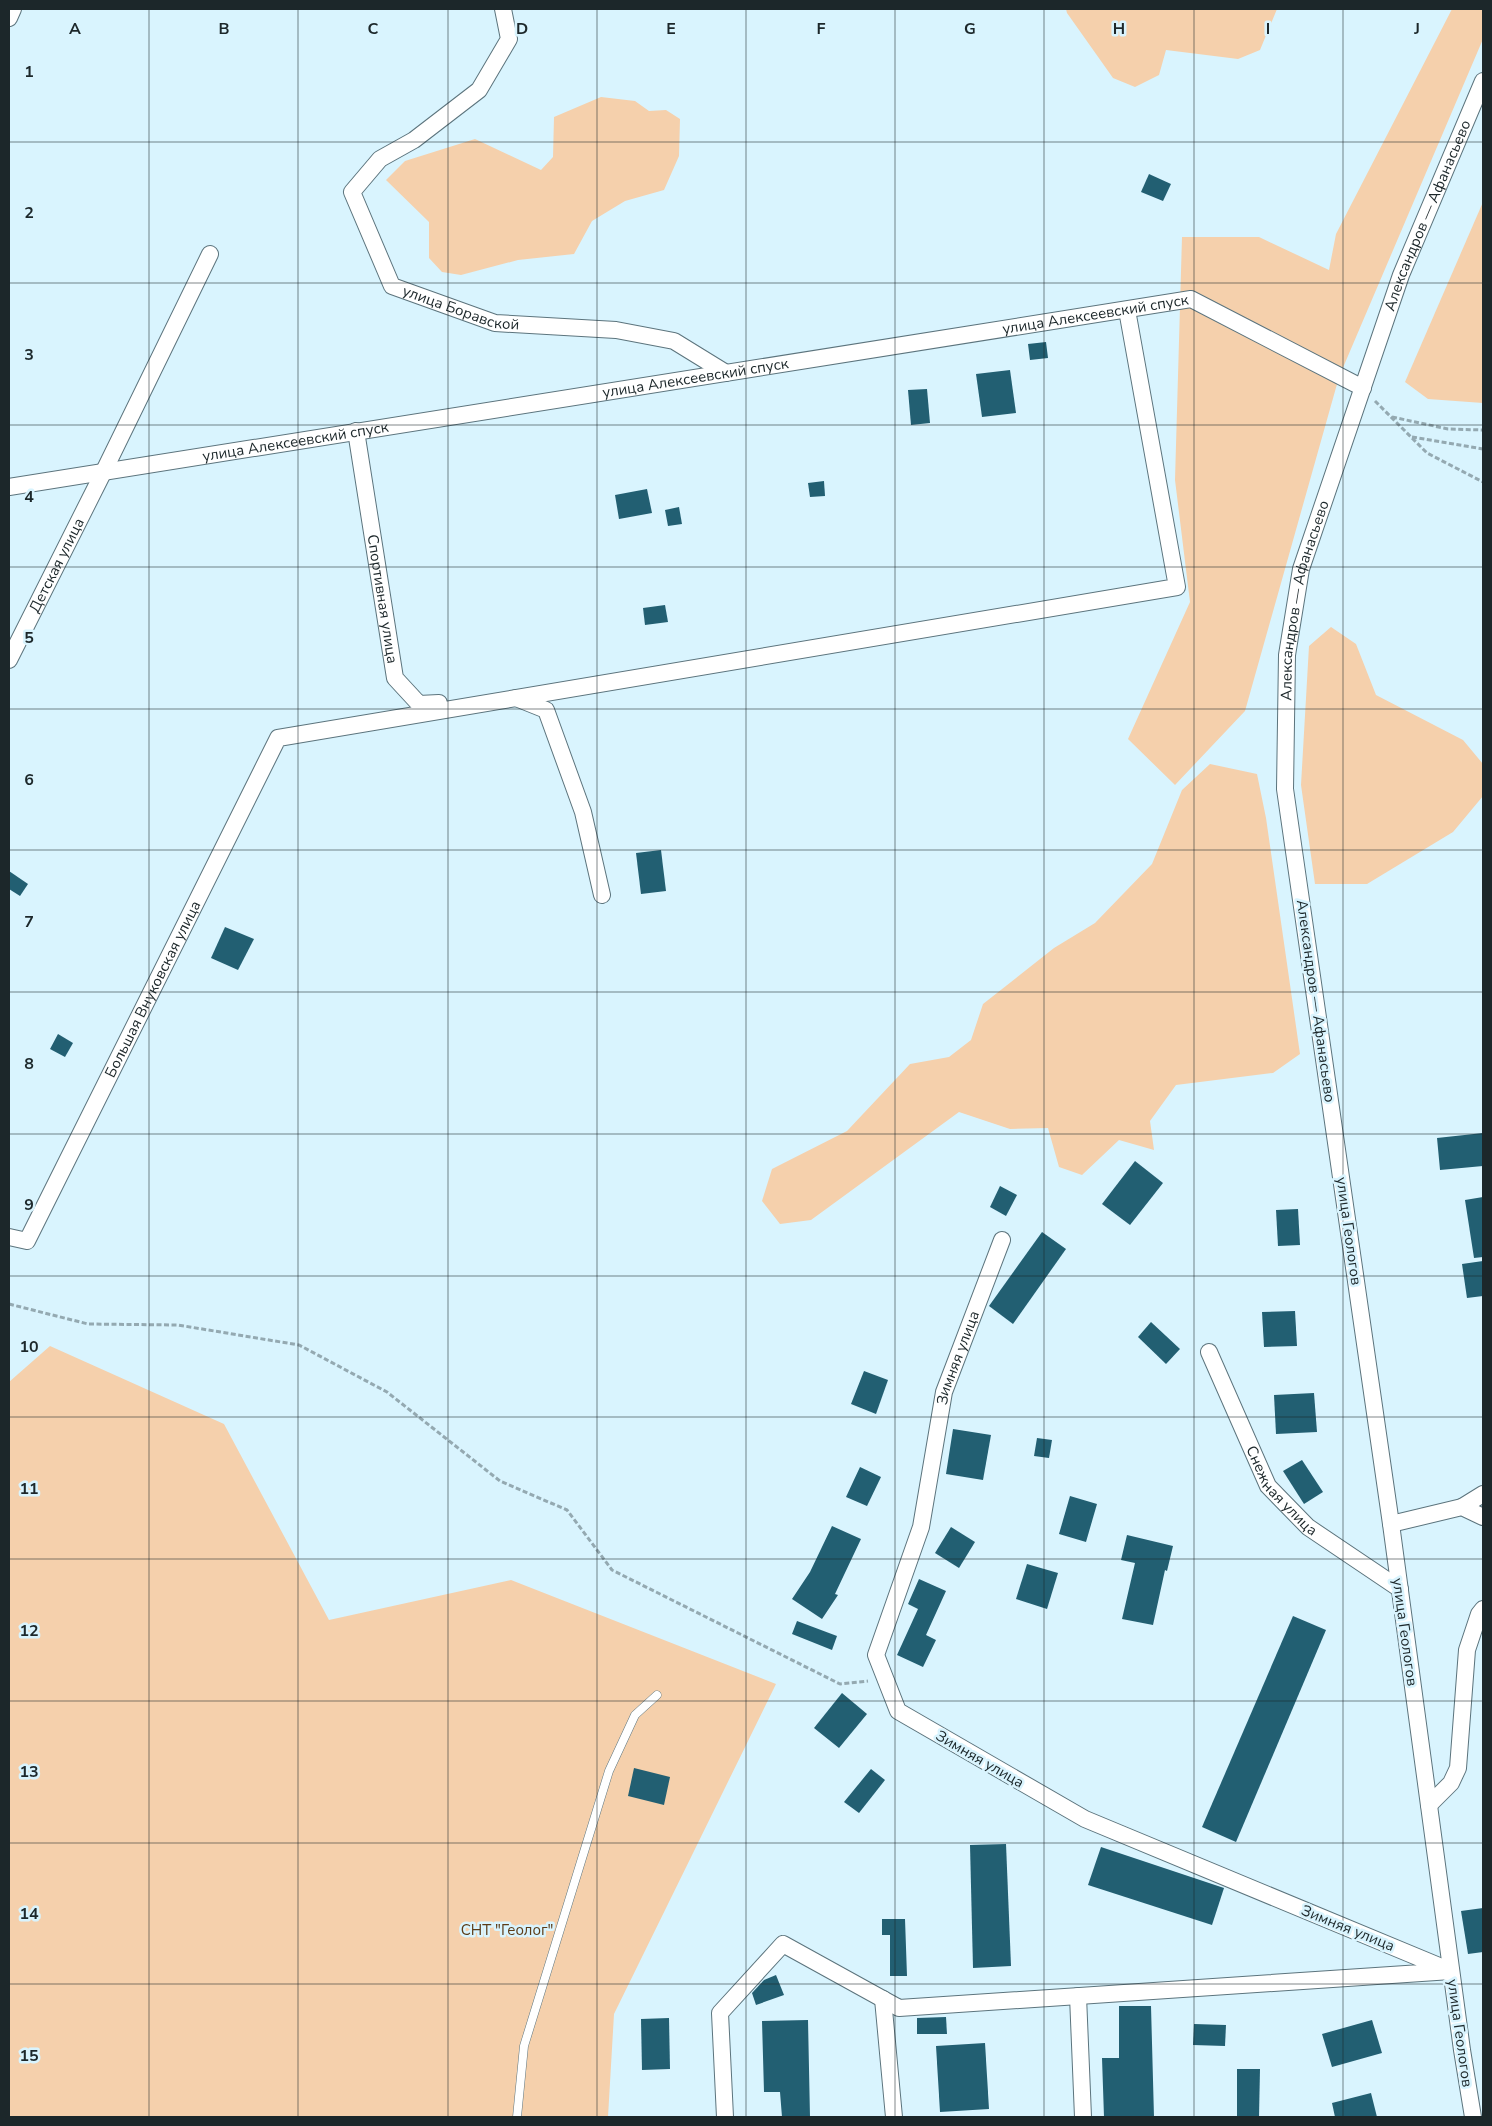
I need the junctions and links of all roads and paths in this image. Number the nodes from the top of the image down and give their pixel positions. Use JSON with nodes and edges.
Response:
{"nodes":[{"id":1,"x":13,"y":9,"type":"edge"},
{"id":2,"x":504,"y":9,"type":"edge"},
{"id":3,"x":9,"y":18,"type":"edge"},
{"id":4,"x":1483,"y":81,"type":"edge"},
{"id":5,"x":210,"y":254,"type":"dead end"},
{"id":6,"x":1127,"y":310,"type":"junction"},
{"id":7,"x":726,"y":373,"type":"junction"},
{"id":8,"x":1362,"y":388,"type":"junction"},
{"id":9,"x":1391,"y":417,"type":"junction"},
{"id":10,"x":1483,"y":430,"type":"edge"},
{"id":11,"x":356,"y":432,"type":"junction"},
{"id":12,"x":1411,"y":437,"type":"junction"},
{"id":13,"x":1483,"y":449,"type":"edge"},
{"id":14,"x":104,"y":472,"type":"junction"},
{"id":15,"x":1483,"y":482,"type":"edge"},
{"id":16,"x":9,"y":486,"type":"edge"},
{"id":17,"x":9,"y":660,"type":"edge"},
{"id":18,"x":516,"y":698,"type":"junction"},
{"id":19,"x":602,"y":895,"type":"dead end"},
{"id":20,"x":1337,"y":1146,"type":"joint"},
{"id":21,"x":9,"y":1238,"type":"edge"},
{"id":22,"x":1002,"y":1240,"type":"dead end"},
{"id":23,"x":9,"y":1304,"type":"edge"},
{"id":24,"x":1209,"y":1352,"type":"dead end"},
{"id":25,"x":1483,"y":1494,"type":"edge"},
{"id":26,"x":1462,"y":1507,"type":"junction"},
{"id":27,"x":1483,"y":1517,"type":"edge"},
{"id":28,"x":1391,"y":1524,"type":"junction"},
{"id":29,"x":1400,"y":1589,"type":"junction"},
{"id":30,"x":1483,"y":1609,"type":"edge"},
{"id":31,"x":869,"y":1681,"type":"dead end"},
{"id":32,"x":657,"y":1695,"type":"dead end"},
{"id":33,"x":1429,"y":1805,"type":"junction"},
{"id":34,"x":1451,"y":1971,"type":"junction"},
{"id":35,"x":1078,"y":1996,"type":"junction"},
{"id":36,"x":884,"y":1999,"type":"junction"},
{"id":37,"x":517,"y":2117,"type":"edge"},
{"id":38,"x":726,"y":2117,"type":"edge"},
{"id":39,"x":894,"y":2117,"type":"edge"},
{"id":40,"x":1083,"y":2117,"type":"edge"},
{"id":41,"x":1473,"y":2117,"type":"edge"}],
"edges":[{"from":1,"to":3,"type":"street"},
{"from":2,"to":7,"type":"street","name":"улица Боравской"},
{"from":4,"to":8,"type":"street","name":"Александров — Афанасьево"},
{"from":5,"to":14,"type":"street","name":"Детская улица"},
{"from":6,"to":7,"type":"street","name":"улица Алексеевский спуск"},
{"from":6,"to":8,"type":"street","name":"улица Алексеевский спуск"},
{"from":6,"to":18,"type":"street"},
{"from":7,"to":11,"type":"street","name":"улица Алексеевский спуск"},
{"from":8,"to":9,"type":"path"},
{"from":8,"to":20,"type":"street","name":"Александров — Афанасьево"},
{"from":9,"to":10,"type":"path"},
{"from":9,"to":12,"type":"path"},
{"from":11,"to":14,"type":"street","name":"улица Алексеевский спуск"},
{"from":11,"to":18,"type":"street","name":"Спортивная улица"},
{"from":12,"to":13,"type":"path"},
{"from":12,"to":15,"type":"path"},
{"from":14,"to":16,"type":"street","name":"улица Алексеевский спуск"},
{"from":14,"to":17,"type":"street","name":"Детская улица"},
{"from":18,"to":19,"type":"street","name":"Спортивная улица"},
{"from":18,"to":21,"type":"street","name":"Большая Внуковская улица"},
{"from":20,"to":28,"type":"street","name":"улица Геологов"},
{"from":22,"to":34,"type":"street","name":"Зимняя улица"},
{"from":23,"to":31,"type":"path"},
{"from":24,"to":29,"type":"street","name":"Снежная улица"},
{"from":25,"to":26,"type":"street"},
{"from":26,"to":27,"type":"street"},
{"from":26,"to":28,"type":"street"},
{"from":28,"to":29,"type":"street","name":"улица Геологов"},
{"from":29,"to":33,"type":"street","name":"улица Геологов"},
{"from":30,"to":33,"type":"street"},
{"from":32,"to":37,"type":"lane"},
{"from":33,"to":34,"type":"street","name":"улица Геологов"},
{"from":34,"to":35,"type":"street","name":"Зимняя улица"},
{"from":34,"to":41,"type":"street","name":"улица Геологов"},
{"from":35,"to":36,"type":"street","name":"Зимняя улица"},
{"from":35,"to":40,"type":"street"},
{"from":36,"to":38,"type":"street","name":"Зимняя улица"},
{"from":36,"to":39,"type":"street"}]}
